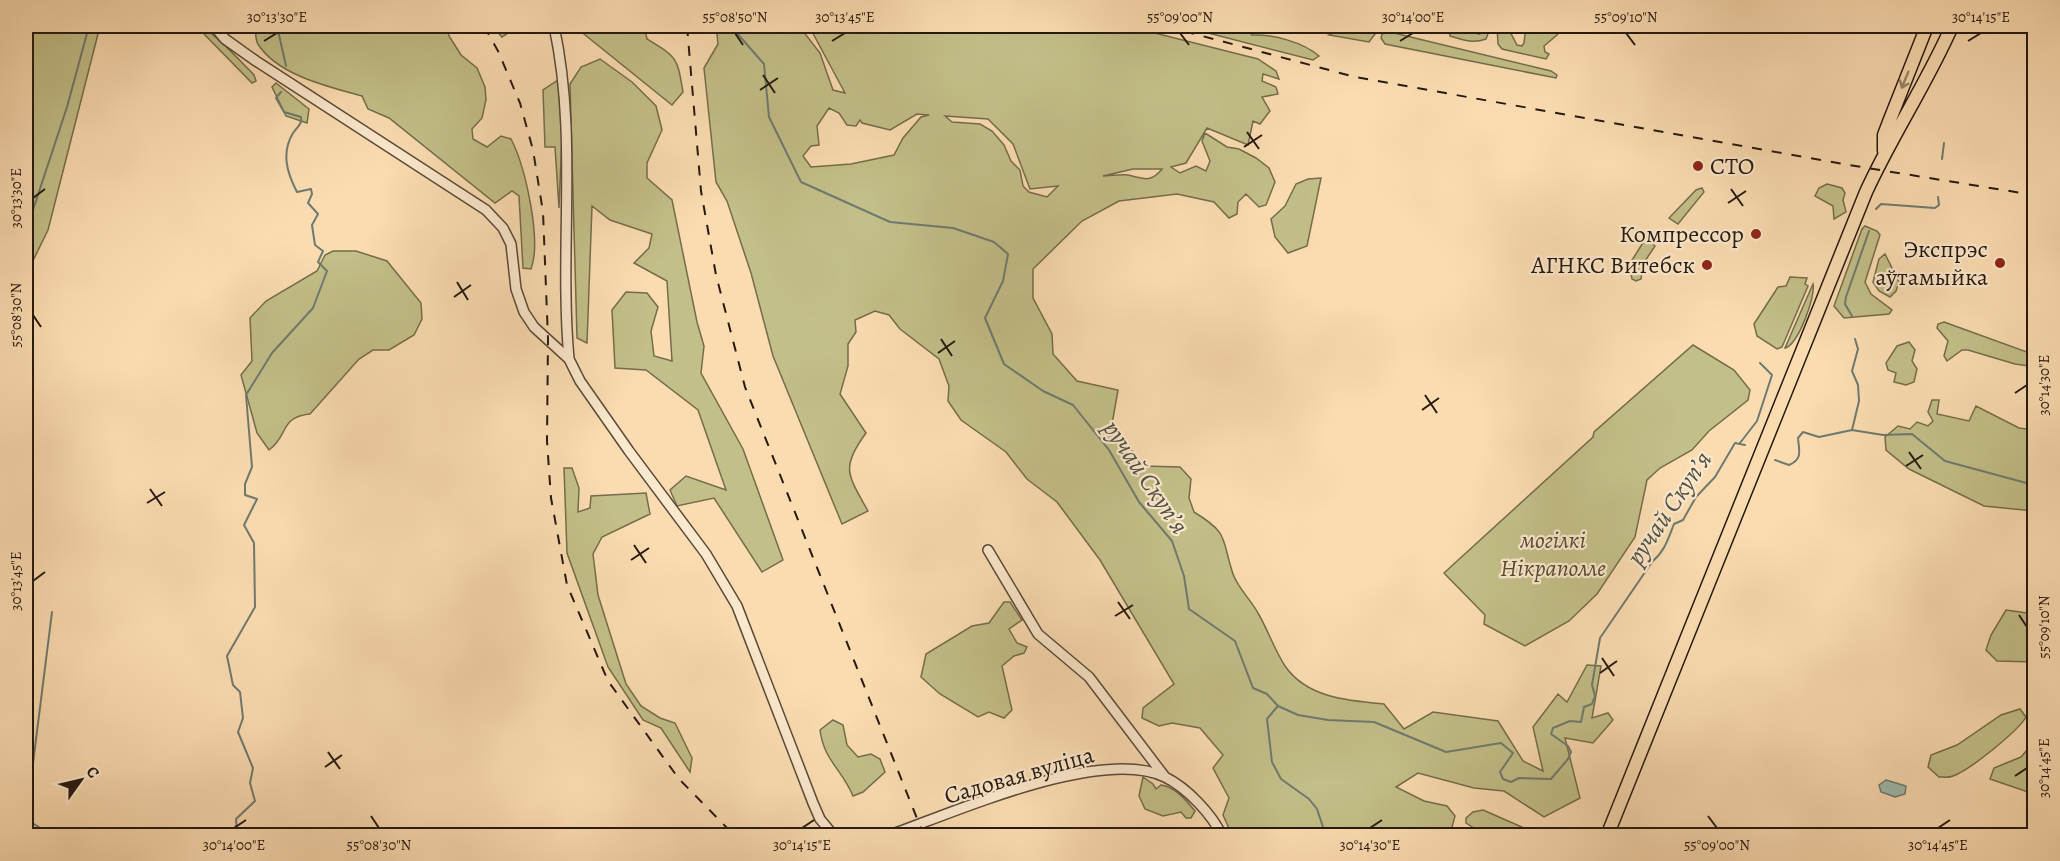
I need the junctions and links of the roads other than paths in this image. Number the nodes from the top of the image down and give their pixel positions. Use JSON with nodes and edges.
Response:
{"nodes":[{"id":1,"x":214,"y":26,"type":"edge"},
{"id":2,"x":554,"y":26,"type":"edge"},
{"id":3,"x":1927,"y":26,"type":"edge"},
{"id":4,"x":1952,"y":26,"type":"edge"},
{"id":5,"x":1889,"y":137,"type":"junction"},
{"id":6,"x":569,"y":359,"type":"junction"},
{"id":7,"x":988,"y":550,"type":"dead end"},
{"id":8,"x":1165,"y":777,"type":"junction"},
{"id":9,"x":834,"y":836,"type":"edge"},
{"id":10,"x":887,"y":836,"type":"edge"},
{"id":11,"x":1222,"y":836,"type":"edge"},
{"id":12,"x":1608,"y":836,"type":"edge"}],
"edges":[{"from":1,"to":6,"type":"street"},
{"from":2,"to":6,"type":"street"},
{"from":3,"to":5,"type":"main road","one_way":true},
{"from":4,"to":5,"type":"main road"},
{"from":5,"to":12,"type":"main road"},
{"from":6,"to":9,"type":"street"},
{"from":7,"to":8,"type":"street","name":"Садовая вуліца"},
{"from":8,"to":10,"type":"street","name":"Садовая вуліца"},
{"from":8,"to":11,"type":"street","name":"Садовая вуліца"}]}
